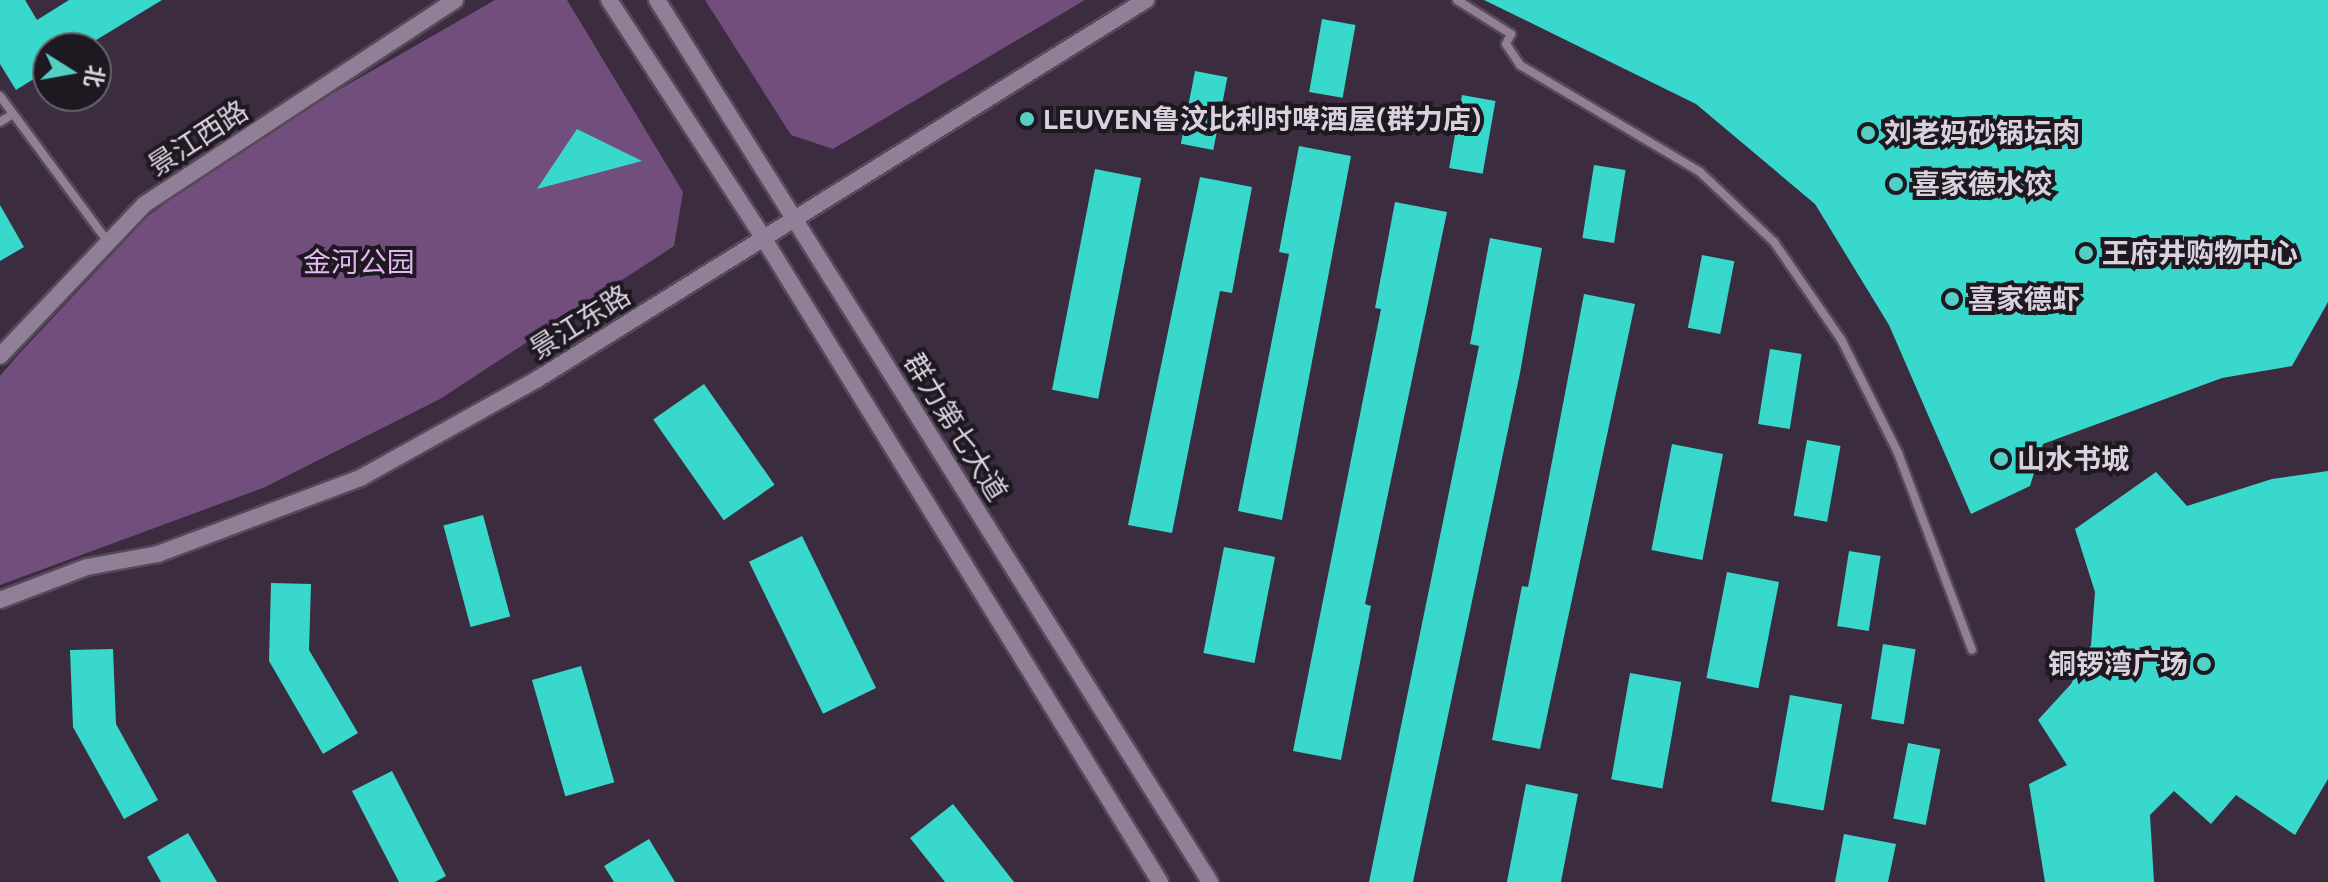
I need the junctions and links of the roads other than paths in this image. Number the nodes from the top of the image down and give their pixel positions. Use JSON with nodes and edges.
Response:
{"nodes":[{"id":1,"x":455,"y":0,"type":"edge"},
{"id":2,"x":609,"y":0,"type":"edge"},
{"id":3,"x":657,"y":0,"type":"edge"},
{"id":4,"x":1146,"y":0,"type":"edge"},
{"id":5,"x":1457,"y":0,"type":"edge"},
{"id":6,"x":0,"y":96,"type":"edge"},
{"id":7,"x":13,"y":114,"type":"junction"},
{"id":8,"x":0,"y":122,"type":"edge"},
{"id":9,"x":796,"y":220,"type":"junction"},
{"id":10,"x":764,"y":239,"type":"junction"},
{"id":11,"x":108,"y":243,"type":"junction"},
{"id":12,"x":0,"y":356,"type":"edge"},
{"id":13,"x":0,"y":600,"type":"edge"},
{"id":14,"x":1972,"y":650,"type":"dead end"},
{"id":15,"x":1160,"y":882,"type":"edge"},
{"id":16,"x":1210,"y":882,"type":"edge"}],
"edges":[{"from":1,"to":11,"type":"main road","name":"景江西路"},
{"from":2,"to":10,"type":"main road"},
{"from":3,"to":9,"type":"main road","name":"群力第七大道"},
{"from":4,"to":9,"type":"main road","name":"景江东路"},
{"from":5,"to":14,"type":"street"},
{"from":6,"to":7,"type":"street"},
{"from":7,"to":8,"type":"street"},
{"from":7,"to":11,"type":"street"},
{"from":9,"to":10,"type":"main road","name":"景江东路"},
{"from":9,"to":16,"type":"main road","name":"群力第七大道"},
{"from":10,"to":13,"type":"main road","name":"景江东路"},
{"from":10,"to":15,"type":"main road"},
{"from":11,"to":12,"type":"main road","name":"景江西路"}]}
